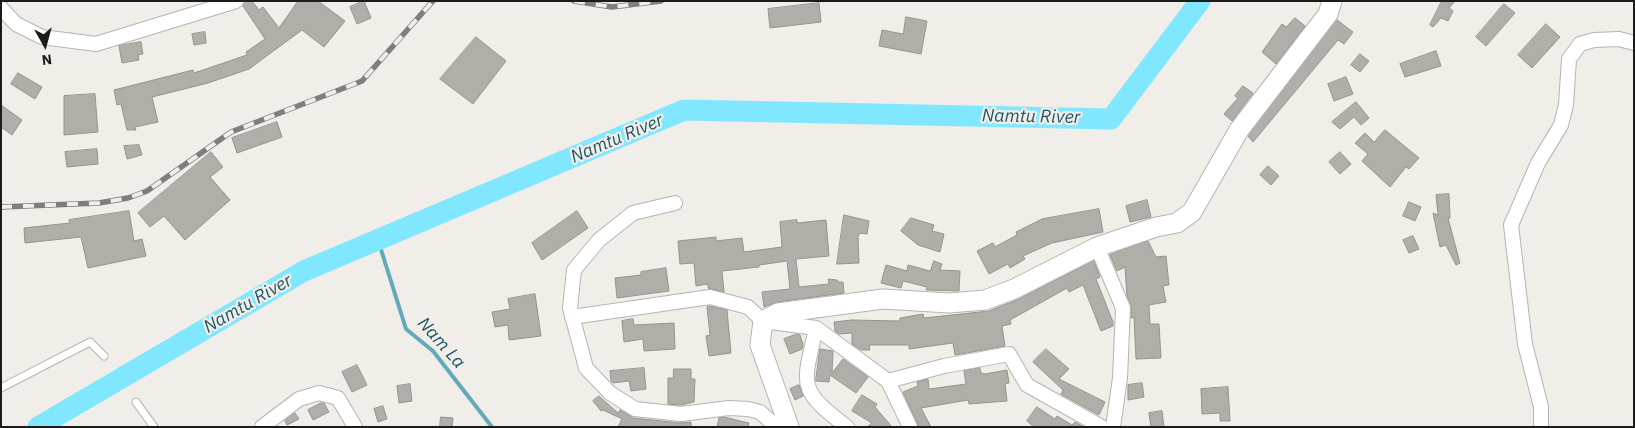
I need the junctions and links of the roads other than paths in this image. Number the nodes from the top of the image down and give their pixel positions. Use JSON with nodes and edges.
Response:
{"nodes":[{"id":1,"x":236,"y":1,"type":"edge"},
{"id":2,"x":1332,"y":1,"type":"edge"},
{"id":3,"x":1,"y":8,"type":"edge"},
{"id":4,"x":1634,"y":43,"type":"edge"},
{"id":5,"x":675,"y":203,"type":"dead end"},
{"id":6,"x":1097,"y":247,"type":"junction"},
{"id":7,"x":572,"y":316,"type":"junction"},
{"id":8,"x":763,"y":321,"type":"junction"},
{"id":9,"x":816,"y":328,"type":"junction"},
{"id":10,"x":104,"y":356,"type":"dead end"},
{"id":11,"x":888,"y":381,"type":"junction"},
{"id":12,"x":1,"y":388,"type":"edge"},
{"id":13,"x":136,"y":402,"type":"dead end"},
{"id":14,"x":154,"y":427,"type":"edge"},
{"id":15,"x":262,"y":427,"type":"edge"},
{"id":16,"x":355,"y":427,"type":"edge"},
{"id":17,"x":773,"y":427,"type":"edge"},
{"id":18,"x":789,"y":427,"type":"edge"},
{"id":19,"x":847,"y":427,"type":"edge"},
{"id":20,"x":910,"y":427,"type":"edge"},
{"id":21,"x":1102,"y":427,"type":"edge"},
{"id":22,"x":1113,"y":427,"type":"edge"},
{"id":23,"x":1541,"y":427,"type":"edge"}],
"edges":[{"from":1,"to":3,"type":"street"},
{"from":2,"to":6,"type":"street"},
{"from":4,"to":23,"type":"street"},
{"from":5,"to":7,"type":"street"},
{"from":6,"to":8,"type":"street"},
{"from":6,"to":22,"type":"street"},
{"from":7,"to":8,"type":"street"},
{"from":7,"to":17,"type":"street"},
{"from":8,"to":9,"type":"street"},
{"from":8,"to":18,"type":"street"},
{"from":9,"to":11,"type":"street"},
{"from":9,"to":19,"type":"street"},
{"from":10,"to":12,"type":"lane"},
{"from":11,"to":20,"type":"street"},
{"from":11,"to":21,"type":"street"},
{"from":13,"to":14,"type":"lane"},
{"from":15,"to":16,"type":"street"}]}
